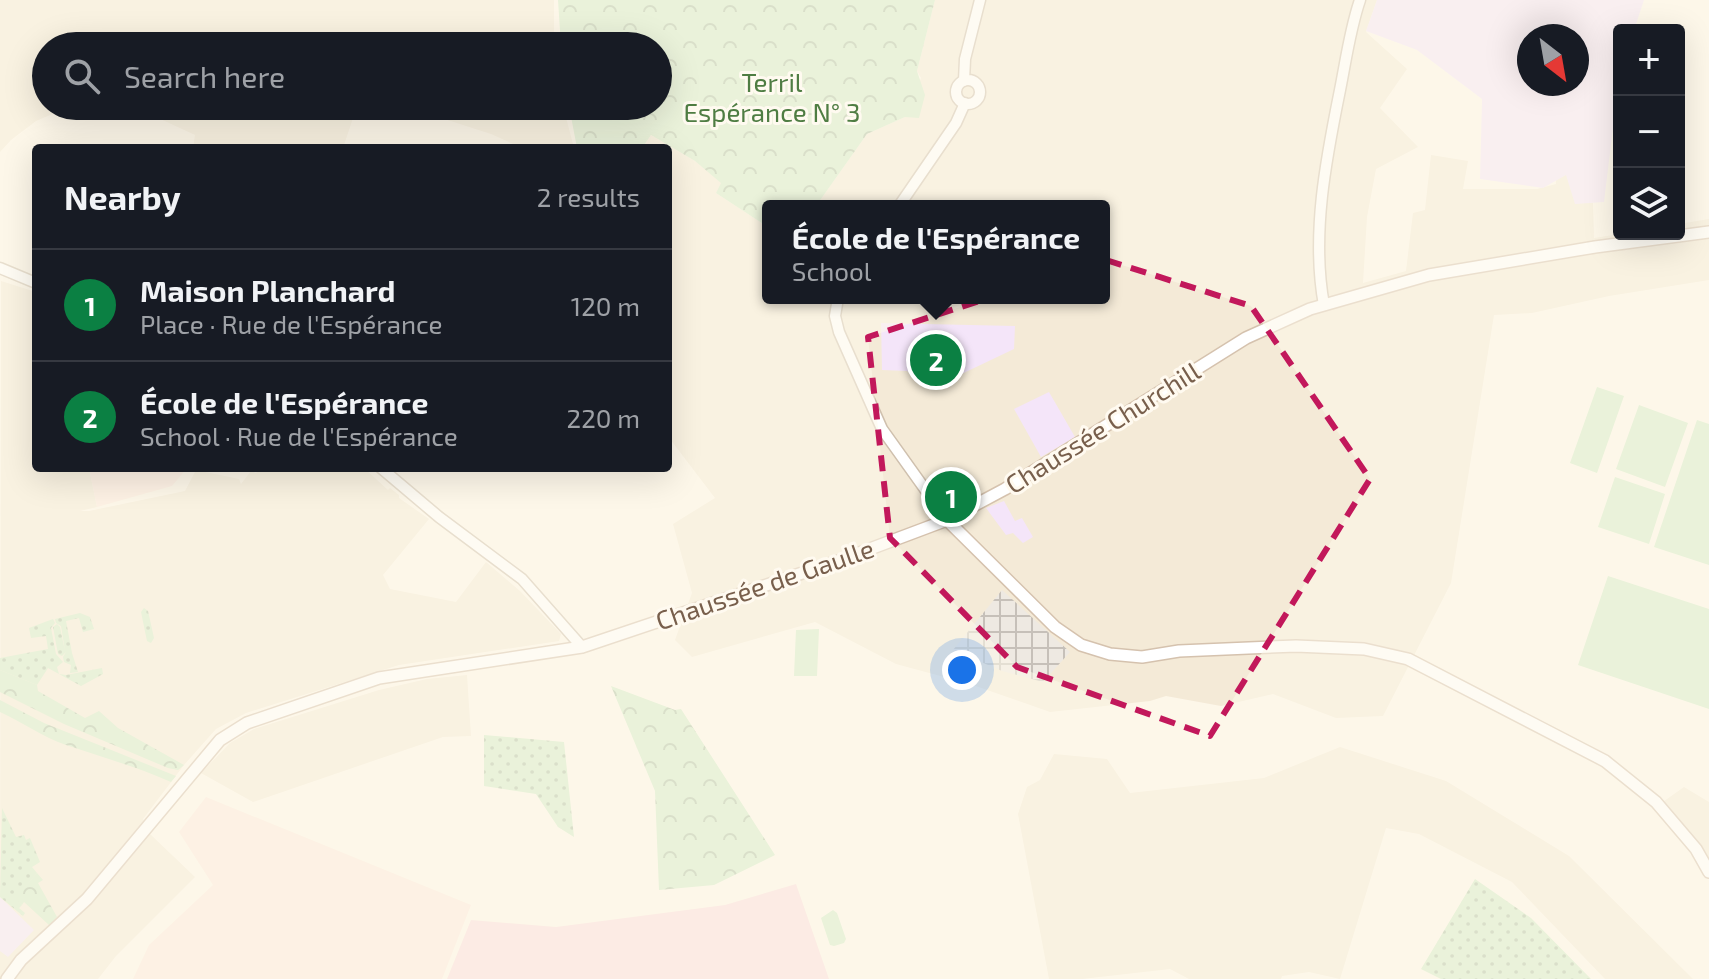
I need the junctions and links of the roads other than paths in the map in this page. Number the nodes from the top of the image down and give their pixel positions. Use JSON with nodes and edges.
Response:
{"nodes":[{"id":1,"x":980,"y":0,"type":"edge"},
{"id":2,"x":1360,"y":0,"type":"edge"},
{"id":3,"x":964,"y":81,"type":"junction"},
{"id":4,"x":965,"y":103,"type":"junction"},
{"id":5,"x":903,"y":200,"type":"edge"},
{"id":6,"x":1709,"y":232,"type":"edge"},
{"id":7,"x":0,"y":268,"type":"edge"},
{"id":8,"x":32,"y":281,"type":"edge"},
{"id":9,"x":837,"y":304,"type":"edge"},
{"id":10,"x":1324,"y":305,"type":"junction"},
{"id":11,"x":386,"y":472,"type":"edge"},
{"id":12,"x":947,"y":520,"type":"junction"},
{"id":13,"x":582,"y":647,"type":"junction"},
{"id":14,"x":1709,"y":872,"type":"edge"},
{"id":15,"x":7,"y":979,"type":"edge"}],
"edges":[{"from":1,"to":3,"type":"street"},
{"from":2,"to":10,"type":"street"},
{"from":3,"to":4,"type":"street"},
{"from":3,"to":4,"type":"street"},
{"from":4,"to":5,"type":"street"},
{"from":6,"to":10,"type":"main road","name":"Chaussée Churchill"},
{"from":7,"to":8,"type":"street"},
{"from":9,"to":12,"type":"street"},
{"from":10,"to":12,"type":"main road","name":"Chaussée Churchill"},
{"from":11,"to":13,"type":"street"},
{"from":12,"to":13,"type":"main road","name":"Chaussée de Gaulle"},
{"from":12,"to":14,"type":"main road"},
{"from":13,"to":15,"type":"main road","name":"Chaussée de Gaulle"}]}
